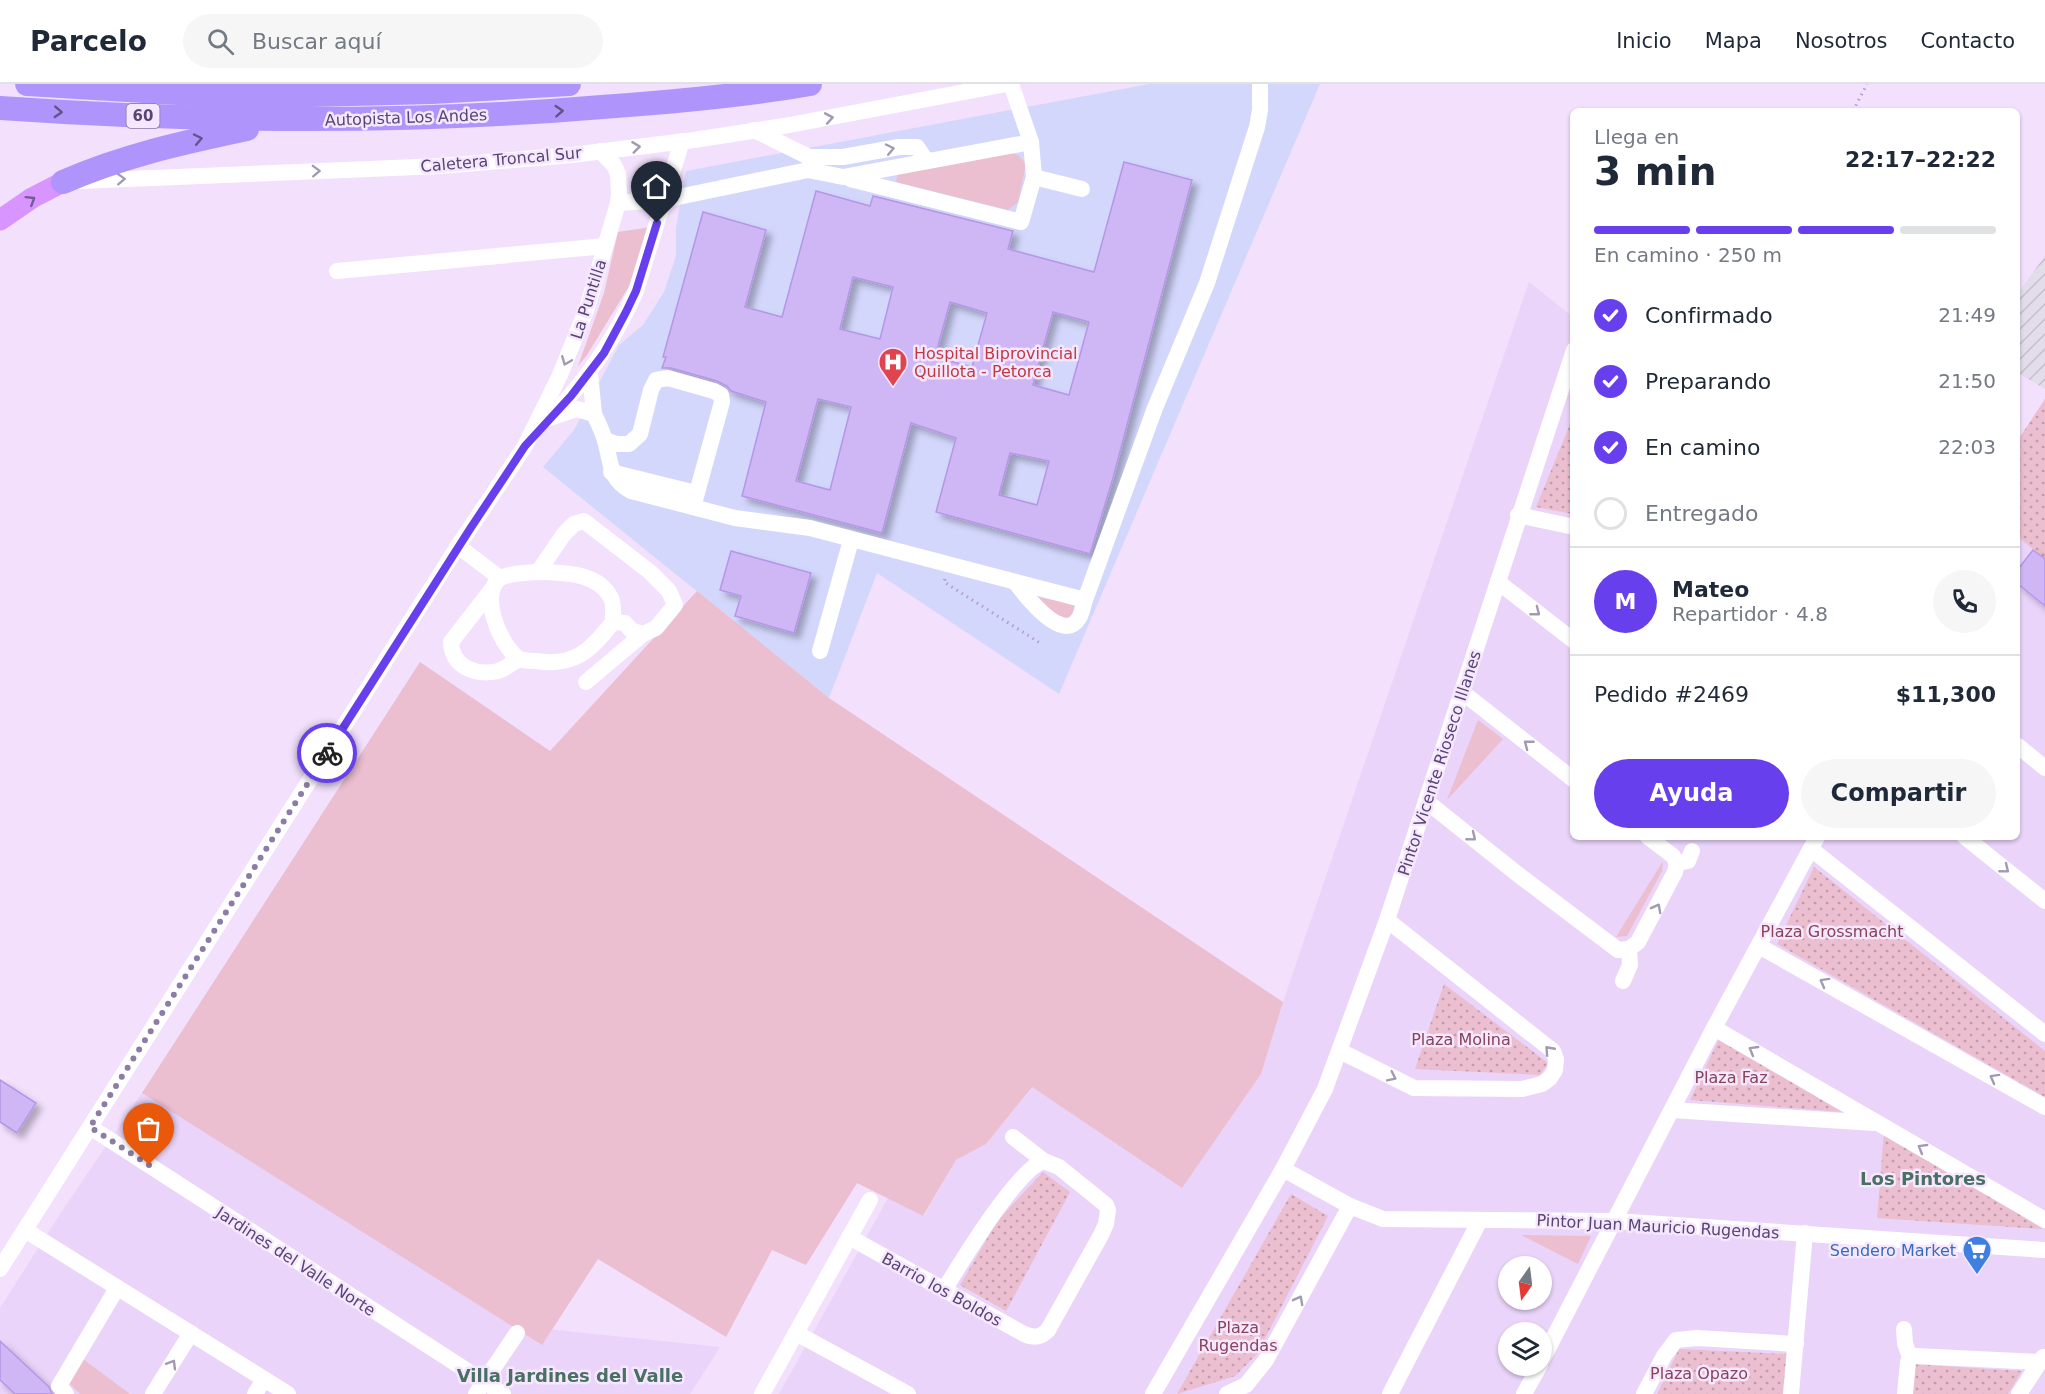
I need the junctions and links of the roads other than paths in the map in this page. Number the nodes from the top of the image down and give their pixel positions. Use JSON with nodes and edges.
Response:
{"nodes":[{"id":1,"x":27,"y":84,"type":"edge"},
{"id":2,"x":324,"y":84,"type":"edge"},
{"id":3,"x":569,"y":84,"type":"edge"},
{"id":4,"x":810,"y":84,"type":"edge"},
{"id":5,"x":1009,"y":84,"type":"edge"},
{"id":6,"x":1260,"y":84,"type":"edge"},
{"id":7,"x":271,"y":96,"type":"junction"},
{"id":8,"x":0,"y":108,"type":"edge"},
{"id":9,"x":286,"y":120,"type":"junction"},
{"id":10,"x":754,"y":130,"type":"junction"},
{"id":11,"x":682,"y":141,"type":"junction"},
{"id":12,"x":1031,"y":142,"type":"junction"},
{"id":13,"x":600,"y":151,"type":"junction"},
{"id":14,"x":924,"y":157,"type":"dead end"},
{"id":15,"x":843,"y":177,"type":"junction"},
{"id":16,"x":1034,"y":177,"type":"junction"},
{"id":17,"x":63,"y":182,"type":"junction"},
{"id":18,"x":1082,"y":189,"type":"dead end"},
{"id":19,"x":664,"y":200,"type":"junction"},
{"id":20,"x":618,"y":203,"type":"junction"},
{"id":21,"x":0,"y":220,"type":"edge"},
{"id":22,"x":605,"y":246,"type":"junction"},
{"id":23,"x":337,"y":271,"type":"dead end"},
{"id":24,"x":590,"y":373,"type":"junction"},
{"id":25,"x":1568,"y":389,"type":"edge"},
{"id":26,"x":594,"y":414,"type":"junction"},
{"id":27,"x":550,"y":418,"type":"junction"},
{"id":28,"x":605,"y":440,"type":"junction"},
{"id":29,"x":525,"y":446,"type":"junction"},
{"id":30,"x":691,"y":499,"type":"junction"},
{"id":31,"x":1518,"y":515,"type":"junction"},
{"id":32,"x":1570,"y":526,"type":"edge"},
{"id":33,"x":851,"y":540,"type":"junction"},
{"id":34,"x":458,"y":546,"type":"junction"},
{"id":35,"x":538,"y":572,"type":"junction"},
{"id":36,"x":497,"y":582,"type":"junction"},
{"id":37,"x":1015,"y":582,"type":"junction"},
{"id":38,"x":1498,"y":582,"type":"junction"},
{"id":39,"x":1085,"y":600,"type":"junction"},
{"id":40,"x":613,"y":622,"type":"junction"},
{"id":41,"x":643,"y":634,"type":"junction"},
{"id":42,"x":1570,"y":638,"type":"edge"},
{"id":43,"x":820,"y":651,"type":"dead end"},
{"id":44,"x":519,"y":659,"type":"junction"},
{"id":45,"x":586,"y":682,"type":"dead end"},
{"id":46,"x":1462,"y":692,"type":"junction"},
{"id":47,"x":2020,"y":748,"type":"edge"},
{"id":48,"x":2045,"y":768,"type":"edge"},
{"id":49,"x":1570,"y":777,"type":"edge"},
{"id":50,"x":1426,"y":801,"type":"junction"},
{"id":51,"x":1652,"y":840,"type":"edge"},
{"id":52,"x":1969,"y":840,"type":"edge"},
{"id":53,"x":1814,"y":843,"type":"edge"},
{"id":54,"x":1692,"y":851,"type":"dead end"},
{"id":55,"x":1677,"y":863,"type":"junction"},
{"id":56,"x":2045,"y":901,"type":"edge"},
{"id":57,"x":1388,"y":920,"type":"junction"},
{"id":58,"x":1759,"y":946,"type":"junction"},
{"id":59,"x":1629,"y":949,"type":"junction"},
{"id":60,"x":1623,"y":981,"type":"dead end"},
{"id":61,"x":1714,"y":1028,"type":"junction"},
{"id":62,"x":2045,"y":1035,"type":"edge"},
{"id":63,"x":1340,"y":1051,"type":"junction"},
{"id":64,"x":2045,"y":1107,"type":"edge"},
{"id":65,"x":1672,"y":1110,"type":"junction"},
{"id":66,"x":1881,"y":1123,"type":"junction"},
{"id":67,"x":90,"y":1127,"type":"junction"},
{"id":68,"x":1013,"y":1137,"type":"dead end"},
{"id":69,"x":1044,"y":1161,"type":"junction"},
{"id":70,"x":1283,"y":1169,"type":"junction"},
{"id":71,"x":870,"y":1200,"type":"dead end"},
{"id":72,"x":1350,"y":1206,"type":"junction"},
{"id":73,"x":1480,"y":1220,"type":"junction"},
{"id":74,"x":2045,"y":1220,"type":"edge"},
{"id":75,"x":1615,"y":1221,"type":"junction"},
{"id":76,"x":25,"y":1230,"type":"junction"},
{"id":77,"x":1805,"y":1233,"type":"junction"},
{"id":78,"x":849,"y":1237,"type":"junction"},
{"id":79,"x":2045,"y":1250,"type":"edge"},
{"id":80,"x":0,"y":1269,"type":"edge"},
{"id":81,"x":117,"y":1288,"type":"junction"},
{"id":82,"x":944,"y":1290,"type":"junction"},
{"id":83,"x":1904,"y":1329,"type":"dead end"},
{"id":84,"x":191,"y":1333,"type":"junction"},
{"id":85,"x":517,"y":1333,"type":"dead end"},
{"id":86,"x":796,"y":1333,"type":"junction"},
{"id":87,"x":1552,"y":1341,"type":"edge"},
{"id":88,"x":1796,"y":1344,"type":"junction"},
{"id":89,"x":1910,"y":1358,"type":"junction"},
{"id":90,"x":2042,"y":1358,"type":"edge"},
{"id":91,"x":1534,"y":1376,"type":"edge"},
{"id":92,"x":264,"y":1379,"type":"junction"},
{"id":93,"x":480,"y":1388,"type":"edge"},
{"id":94,"x":890,"y":1390,"type":"edge"},
{"id":95,"x":66,"y":1394,"type":"edge"},
{"id":96,"x":153,"y":1394,"type":"edge"},
{"id":97,"x":255,"y":1394,"type":"edge"},
{"id":98,"x":288,"y":1394,"type":"edge"},
{"id":99,"x":503,"y":1394,"type":"edge"},
{"id":100,"x":762,"y":1394,"type":"edge"},
{"id":101,"x":908,"y":1394,"type":"edge"},
{"id":102,"x":1153,"y":1394,"type":"edge"},
{"id":103,"x":1227,"y":1394,"type":"edge"},
{"id":104,"x":1389,"y":1394,"type":"edge"},
{"id":105,"x":1524,"y":1394,"type":"edge"},
{"id":106,"x":1644,"y":1394,"type":"edge"},
{"id":107,"x":1791,"y":1394,"type":"edge"},
{"id":108,"x":1905,"y":1394,"type":"edge"},
{"id":109,"x":2019,"y":1394,"type":"edge"}],
"edges":[{"from":1,"to":7,"type":"highway","name":"Autopista Los Andes","number":"60"},
{"from":2,"to":7,"type":"highway"},
{"from":3,"to":7,"type":"highway","name":"Autopista Los Andes","number":"60"},
{"from":9,"to":4,"type":"highway","name":"Autopista Los Andes","number":"60","one_way":true},
{"from":10,"to":5,"type":"street","name":"Caletera Troncal Sur","one_way":true},
{"from":5,"to":12,"type":"street"},
{"from":6,"to":39,"type":"street"},
{"from":8,"to":9,"type":"highway","name":"Autopista Los Andes","number":"60","one_way":true},
{"from":17,"to":9,"type":"highway","one_way":true},
{"from":10,"to":11,"type":"street","name":"Caletera Troncal Sur"},
{"from":10,"to":14,"type":"street","one_way":true},
{"from":13,"to":11,"type":"street","name":"Caletera Troncal Sur","one_way":true},
{"from":11,"to":19,"type":"street","name":"La Puntilla"},
{"from":12,"to":15,"type":"street"},
{"from":12,"to":16,"type":"street"},
{"from":17,"to":13,"type":"street","name":"Caletera Troncal Sur","one_way":true},
{"from":13,"to":20,"type":"street","name":"La Puntilla"},
{"from":15,"to":16,"type":"street"},
{"from":15,"to":19,"type":"street"},
{"from":16,"to":18,"type":"street"},
{"from":21,"to":17,"type":"main road","name":"Caletera Troncal Sur","one_way":true},
{"from":19,"to":20,"type":"street"},
{"from":19,"to":24,"type":"street","name":"La Puntilla"},
{"from":20,"to":22,"type":"street","name":"La Puntilla"},
{"from":22,"to":23,"type":"street"},
{"from":22,"to":29,"type":"street","name":"La Puntilla","one_way":true},
{"from":24,"to":26,"type":"street"},
{"from":24,"to":27,"type":"street","name":"La Puntilla"},
{"from":25,"to":31,"type":"street","name":"Pintor Vicente Rioseco Illanes"},
{"from":26,"to":27,"type":"street"},
{"from":26,"to":28,"type":"street"},
{"from":27,"to":29,"type":"street","name":"La Puntilla"},
{"from":28,"to":30,"type":"street"},
{"from":28,"to":30,"type":"street"},
{"from":29,"to":34,"type":"street","name":"La Puntilla"},
{"from":30,"to":33,"type":"street"},
{"from":31,"to":32,"type":"street"},
{"from":31,"to":38,"type":"street","name":"Pintor Vicente Rioseco Illanes"},
{"from":33,"to":37,"type":"street"},
{"from":33,"to":43,"type":"street"},
{"from":34,"to":36,"type":"street"},
{"from":34,"to":67,"type":"street","name":"La Puntilla"},
{"from":35,"to":36,"type":"street"},
{"from":35,"to":40,"type":"street"},
{"from":35,"to":41,"type":"street"},
{"from":36,"to":44,"type":"street"},
{"from":36,"to":44,"type":"street"},
{"from":37,"to":39,"type":"street"},
{"from":37,"to":39,"type":"street"},
{"from":38,"to":42,"type":"street","one_way":true},
{"from":38,"to":46,"type":"street","name":"Pintor Vicente Rioseco Illanes"},
{"from":40,"to":41,"type":"street"},
{"from":40,"to":44,"type":"street"},
{"from":41,"to":45,"type":"street"},
{"from":49,"to":46,"type":"street","one_way":true},
{"from":46,"to":50,"type":"street","name":"Pintor Vicente Rioseco Illanes"},
{"from":47,"to":48,"type":"street"},
{"from":50,"to":57,"type":"street","name":"Pintor Vicente Rioseco Illanes"},
{"from":50,"to":59,"type":"street","one_way":true},
{"from":51,"to":55,"type":"street"},
{"from":52,"to":56,"type":"street","one_way":true},
{"from":53,"to":58,"type":"street"},
{"from":53,"to":62,"type":"street"},
{"from":54,"to":55,"type":"street"},
{"from":59,"to":55,"type":"street","one_way":true},
{"from":57,"to":63,"type":"street","name":"Pintor Vicente Rioseco Illanes"},
{"from":63,"to":57,"type":"street","one_way":true},
{"from":58,"to":61,"type":"street"},
{"from":64,"to":58,"type":"street","one_way":true},
{"from":59,"to":60,"type":"street"},
{"from":61,"to":65,"type":"street"},
{"from":66,"to":61,"type":"street","one_way":true},
{"from":63,"to":70,"type":"street","name":"Pintor Vicente Rioseco Illanes"},
{"from":65,"to":66,"type":"street"},
{"from":65,"to":75,"type":"street"},
{"from":74,"to":66,"type":"street","one_way":true},
{"from":67,"to":76,"type":"street","name":"La Puntilla"},
{"from":67,"to":93,"type":"street","name":"Jardines del Valle Norte"},
{"from":68,"to":69,"type":"street"},
{"from":69,"to":82,"type":"street"},
{"from":69,"to":82,"type":"street","name":"Barrio los Boldos"},
{"from":70,"to":72,"type":"street","name":"Pintor Juan Mauricio Rugendas"},
{"from":70,"to":102,"type":"street","name":"Pintor Vicente Rioseco Illanes"},
{"from":71,"to":78,"type":"street"},
{"from":72,"to":73,"type":"street","name":"Pintor Juan Mauricio Rugendas"},
{"from":103,"to":72,"type":"street","one_way":true},
{"from":73,"to":75,"type":"street","name":"Pintor Juan Mauricio Rugendas"},
{"from":73,"to":104,"type":"street"},
{"from":75,"to":77,"type":"street","name":"Pintor Juan Mauricio Rugendas"},
{"from":75,"to":87,"type":"street"},
{"from":76,"to":80,"type":"street","name":"La Puntilla"},
{"from":76,"to":81,"type":"street"},
{"from":77,"to":79,"type":"street","name":"Pintor Juan Mauricio Rugendas"},
{"from":77,"to":88,"type":"street"},
{"from":78,"to":82,"type":"street","name":"Barrio los Boldos"},
{"from":78,"to":86,"type":"street"},
{"from":81,"to":84,"type":"street"},
{"from":81,"to":95,"type":"street"},
{"from":83,"to":89,"type":"street"},
{"from":84,"to":92,"type":"street"},
{"from":96,"to":84,"type":"street","one_way":true},
{"from":85,"to":93,"type":"street"},
{"from":86,"to":94,"type":"street"},
{"from":86,"to":100,"type":"street"},
{"from":88,"to":106,"type":"street"},
{"from":88,"to":107,"type":"street"},
{"from":89,"to":90,"type":"street"},
{"from":89,"to":108,"type":"street"},
{"from":90,"to":109,"type":"street"},
{"from":91,"to":105,"type":"street"},
{"from":92,"to":97,"type":"street"},
{"from":92,"to":98,"type":"street"},
{"from":93,"to":99,"type":"street","name":"Jardines del Valle Norte"},
{"from":94,"to":101,"type":"street"}]}
